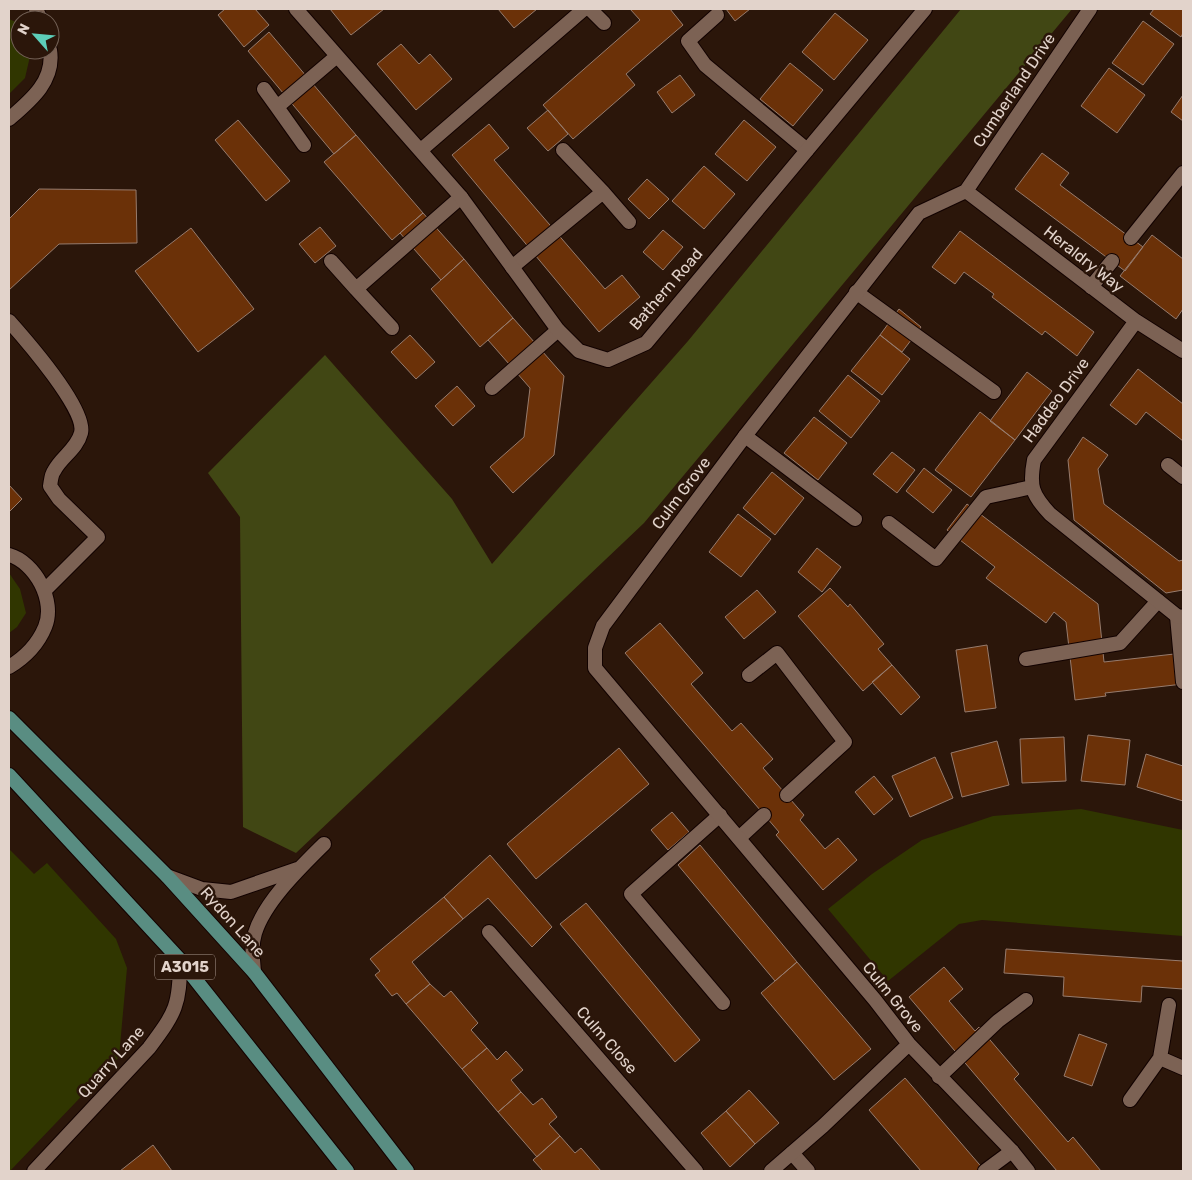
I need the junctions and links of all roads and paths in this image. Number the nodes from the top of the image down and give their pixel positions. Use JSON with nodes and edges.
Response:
{"nodes":[{"id":1,"x":296,"y":9,"type":"edge"},
{"id":2,"x":584,"y":9,"type":"edge"},
{"id":3,"x":590,"y":9,"type":"edge"},
{"id":4,"x":925,"y":9,"type":"edge"},
{"id":5,"x":1090,"y":9,"type":"edge"},
{"id":6,"x":717,"y":15,"type":"dead end"},
{"id":7,"x":604,"y":24,"type":"dead end"},
{"id":8,"x":337,"y":56,"type":"junction"},
{"id":9,"x":52,"y":60,"type":"edge"},
{"id":10,"x":264,"y":90,"type":"dead end"},
{"id":11,"x":277,"y":107,"type":"junction"},
{"id":12,"x":9,"y":119,"type":"edge"},
{"id":13,"x":304,"y":145,"type":"dead end"},
{"id":14,"x":420,"y":150,"type":"junction"},
{"id":15,"x":563,"y":150,"type":"dead end"},
{"id":16,"x":807,"y":150,"type":"junction"},
{"id":17,"x":1183,"y":173,"type":"edge"},
{"id":18,"x":966,"y":191,"type":"junction"},
{"id":19,"x":603,"y":192,"type":"junction"},
{"id":20,"x":461,"y":197,"type":"junction"},
{"id":21,"x":629,"y":222,"type":"dead end"},
{"id":22,"x":1131,"y":238,"type":"dead end"},
{"id":23,"x":331,"y":261,"type":"dead end"},
{"id":24,"x":1112,"y":261,"type":"dead end"},
{"id":25,"x":512,"y":267,"type":"junction"},
{"id":26,"x":1092,"y":287,"type":"junction"},
{"id":27,"x":356,"y":289,"type":"junction"},
{"id":28,"x":856,"y":292,"type":"junction"},
{"id":29,"x":9,"y":320,"type":"edge"},
{"id":30,"x":1136,"y":321,"type":"junction"},
{"id":31,"x":392,"y":328,"type":"dead end"},
{"id":32,"x":558,"y":330,"type":"junction"},
{"id":33,"x":1182,"y":349,"type":"edge"},
{"id":34,"x":492,"y":388,"type":"dead end"},
{"id":35,"x":994,"y":392,"type":"dead end"},
{"id":36,"x":745,"y":436,"type":"junction"},
{"id":37,"x":1168,"y":465,"type":"dead end"},
{"id":38,"x":1183,"y":477,"type":"edge"},
{"id":39,"x":1032,"y":487,"type":"junction"},
{"id":40,"x":855,"y":519,"type":"dead end"},
{"id":41,"x":888,"y":523,"type":"dead end"},
{"id":42,"x":9,"y":556,"type":"edge"},
{"id":43,"x":44,"y":591,"type":"junction"},
{"id":44,"x":1158,"y":601,"type":"junction"},
{"id":45,"x":1180,"y":617,"type":"edge"},
{"id":46,"x":1026,"y":660,"type":"dead end"},
{"id":47,"x":9,"y":667,"type":"edge"},
{"id":48,"x":749,"y":675,"type":"dead end"},
{"id":49,"x":1183,"y":682,"type":"edge"},
{"id":50,"x":9,"y":718,"type":"edge"},
{"id":51,"x":9,"y":775,"type":"edge"},
{"id":52,"x":787,"y":795,"type":"dead end"},
{"id":53,"x":764,"y":815,"type":"dead end"},
{"id":54,"x":720,"y":816,"type":"junction"},
{"id":55,"x":739,"y":838,"type":"junction"},
{"id":56,"x":324,"y":844,"type":"dead end"},
{"id":57,"x":301,"y":868,"type":"junction"},
{"id":58,"x":167,"y":876,"type":"junction"},
{"id":59,"x":489,"y":932,"type":"dead end"},
{"id":60,"x":180,"y":960,"type":"junction"},
{"id":61,"x":254,"y":972,"type":"junction"},
{"id":62,"x":1026,"y":1000,"type":"dead end"},
{"id":63,"x":723,"y":1003,"type":"dead end"},
{"id":64,"x":1169,"y":1005,"type":"dead end"},
{"id":65,"x":909,"y":1044,"type":"junction"},
{"id":66,"x":1160,"y":1058,"type":"junction"},
{"id":67,"x":1183,"y":1068,"type":"edge"},
{"id":68,"x":939,"y":1077,"type":"junction"},
{"id":69,"x":1130,"y":1100,"type":"dead end"},
{"id":70,"x":1012,"y":1150,"type":"junction"},
{"id":71,"x":792,"y":1153,"type":"junction"},
{"id":72,"x":34,"y":1171,"type":"edge"},
{"id":73,"x":346,"y":1171,"type":"edge"},
{"id":74,"x":407,"y":1171,"type":"edge"},
{"id":75,"x":696,"y":1171,"type":"edge"},
{"id":76,"x":771,"y":1171,"type":"edge"},
{"id":77,"x":808,"y":1171,"type":"edge"},
{"id":78,"x":986,"y":1171,"type":"edge"},
{"id":79,"x":1028,"y":1171,"type":"edge"}],
"edges":[{"from":1,"to":8,"type":"street","name":"Bathern Road"},
{"from":2,"to":14,"type":"street"},
{"from":3,"to":7,"type":"street"},
{"from":4,"to":16,"type":"street","name":"Bathern Road"},
{"from":5,"to":18,"type":"street","name":"Cumberland Drive"},
{"from":6,"to":16,"type":"street"},
{"from":8,"to":11,"type":"street"},
{"from":8,"to":14,"type":"street","name":"Bathern Road"},
{"from":9,"to":12,"type":"street"},
{"from":10,"to":11,"type":"street"},
{"from":11,"to":13,"type":"street"},
{"from":14,"to":20,"type":"street","name":"Bathern Road"},
{"from":15,"to":19,"type":"street"},
{"from":16,"to":32,"type":"street","name":"Bathern Road"},
{"from":17,"to":22,"type":"street"},
{"from":18,"to":26,"type":"street","name":"Heraldry Way"},
{"from":18,"to":28,"type":"street","name":"Culm Grove"},
{"from":19,"to":21,"type":"street"},
{"from":19,"to":25,"type":"street"},
{"from":20,"to":25,"type":"street","name":"Bathern Road"},
{"from":20,"to":27,"type":"street"},
{"from":23,"to":27,"type":"street"},
{"from":24,"to":26,"type":"street"},
{"from":25,"to":32,"type":"street","name":"Bathern Road"},
{"from":26,"to":30,"type":"street","name":"Heraldry Way"},
{"from":27,"to":31,"type":"street"},
{"from":28,"to":35,"type":"street"},
{"from":28,"to":36,"type":"street","name":"Culm Grove"},
{"from":29,"to":43,"type":"street"},
{"from":30,"to":33,"type":"street","name":"Heraldry Way"},
{"from":30,"to":39,"type":"street","name":"Haddeo Drive"},
{"from":32,"to":34,"type":"street"},
{"from":36,"to":40,"type":"street"},
{"from":36,"to":54,"type":"street","name":"Culm Grove"},
{"from":37,"to":38,"type":"street"},
{"from":39,"to":41,"type":"street"},
{"from":39,"to":44,"type":"street"},
{"from":42,"to":43,"type":"street"},
{"from":43,"to":47,"type":"street"},
{"from":44,"to":45,"type":"street"},
{"from":44,"to":46,"type":"street"},
{"from":45,"to":49,"type":"street"},
{"from":48,"to":52,"type":"street"},
{"from":50,"to":58,"type":"main road","name":"Rydon Lane","number":"A3015"},
{"from":51,"to":60,"type":"main road","number":"A3015"},
{"from":53,"to":55,"type":"street"},
{"from":54,"to":55,"type":"street","name":"Culm Grove"},
{"from":54,"to":63,"type":"street"},
{"from":55,"to":65,"type":"street","name":"Culm Grove"},
{"from":56,"to":57,"type":"street"},
{"from":57,"to":58,"type":"street"},
{"from":57,"to":61,"type":"street"},
{"from":58,"to":61,"type":"main road","name":"Rydon Lane","number":"A3015"},
{"from":59,"to":75,"type":"street","name":"Culm Close"},
{"from":60,"to":72,"type":"street","name":"Quarry Lane"},
{"from":60,"to":73,"type":"main road","number":"A3015"},
{"from":61,"to":74,"type":"main road","name":"Rydon Lane","number":"A3015"},
{"from":62,"to":68,"type":"street"},
{"from":64,"to":66,"type":"street"},
{"from":65,"to":68,"type":"street","name":"Culm Grove"},
{"from":65,"to":71,"type":"street"},
{"from":66,"to":67,"type":"street"},
{"from":66,"to":69,"type":"street"},
{"from":68,"to":70,"type":"street","name":"Culm Grove"},
{"from":70,"to":78,"type":"street"},
{"from":70,"to":79,"type":"street","name":"Culm Grove"},
{"from":71,"to":76,"type":"street"},
{"from":71,"to":77,"type":"street"}]}
